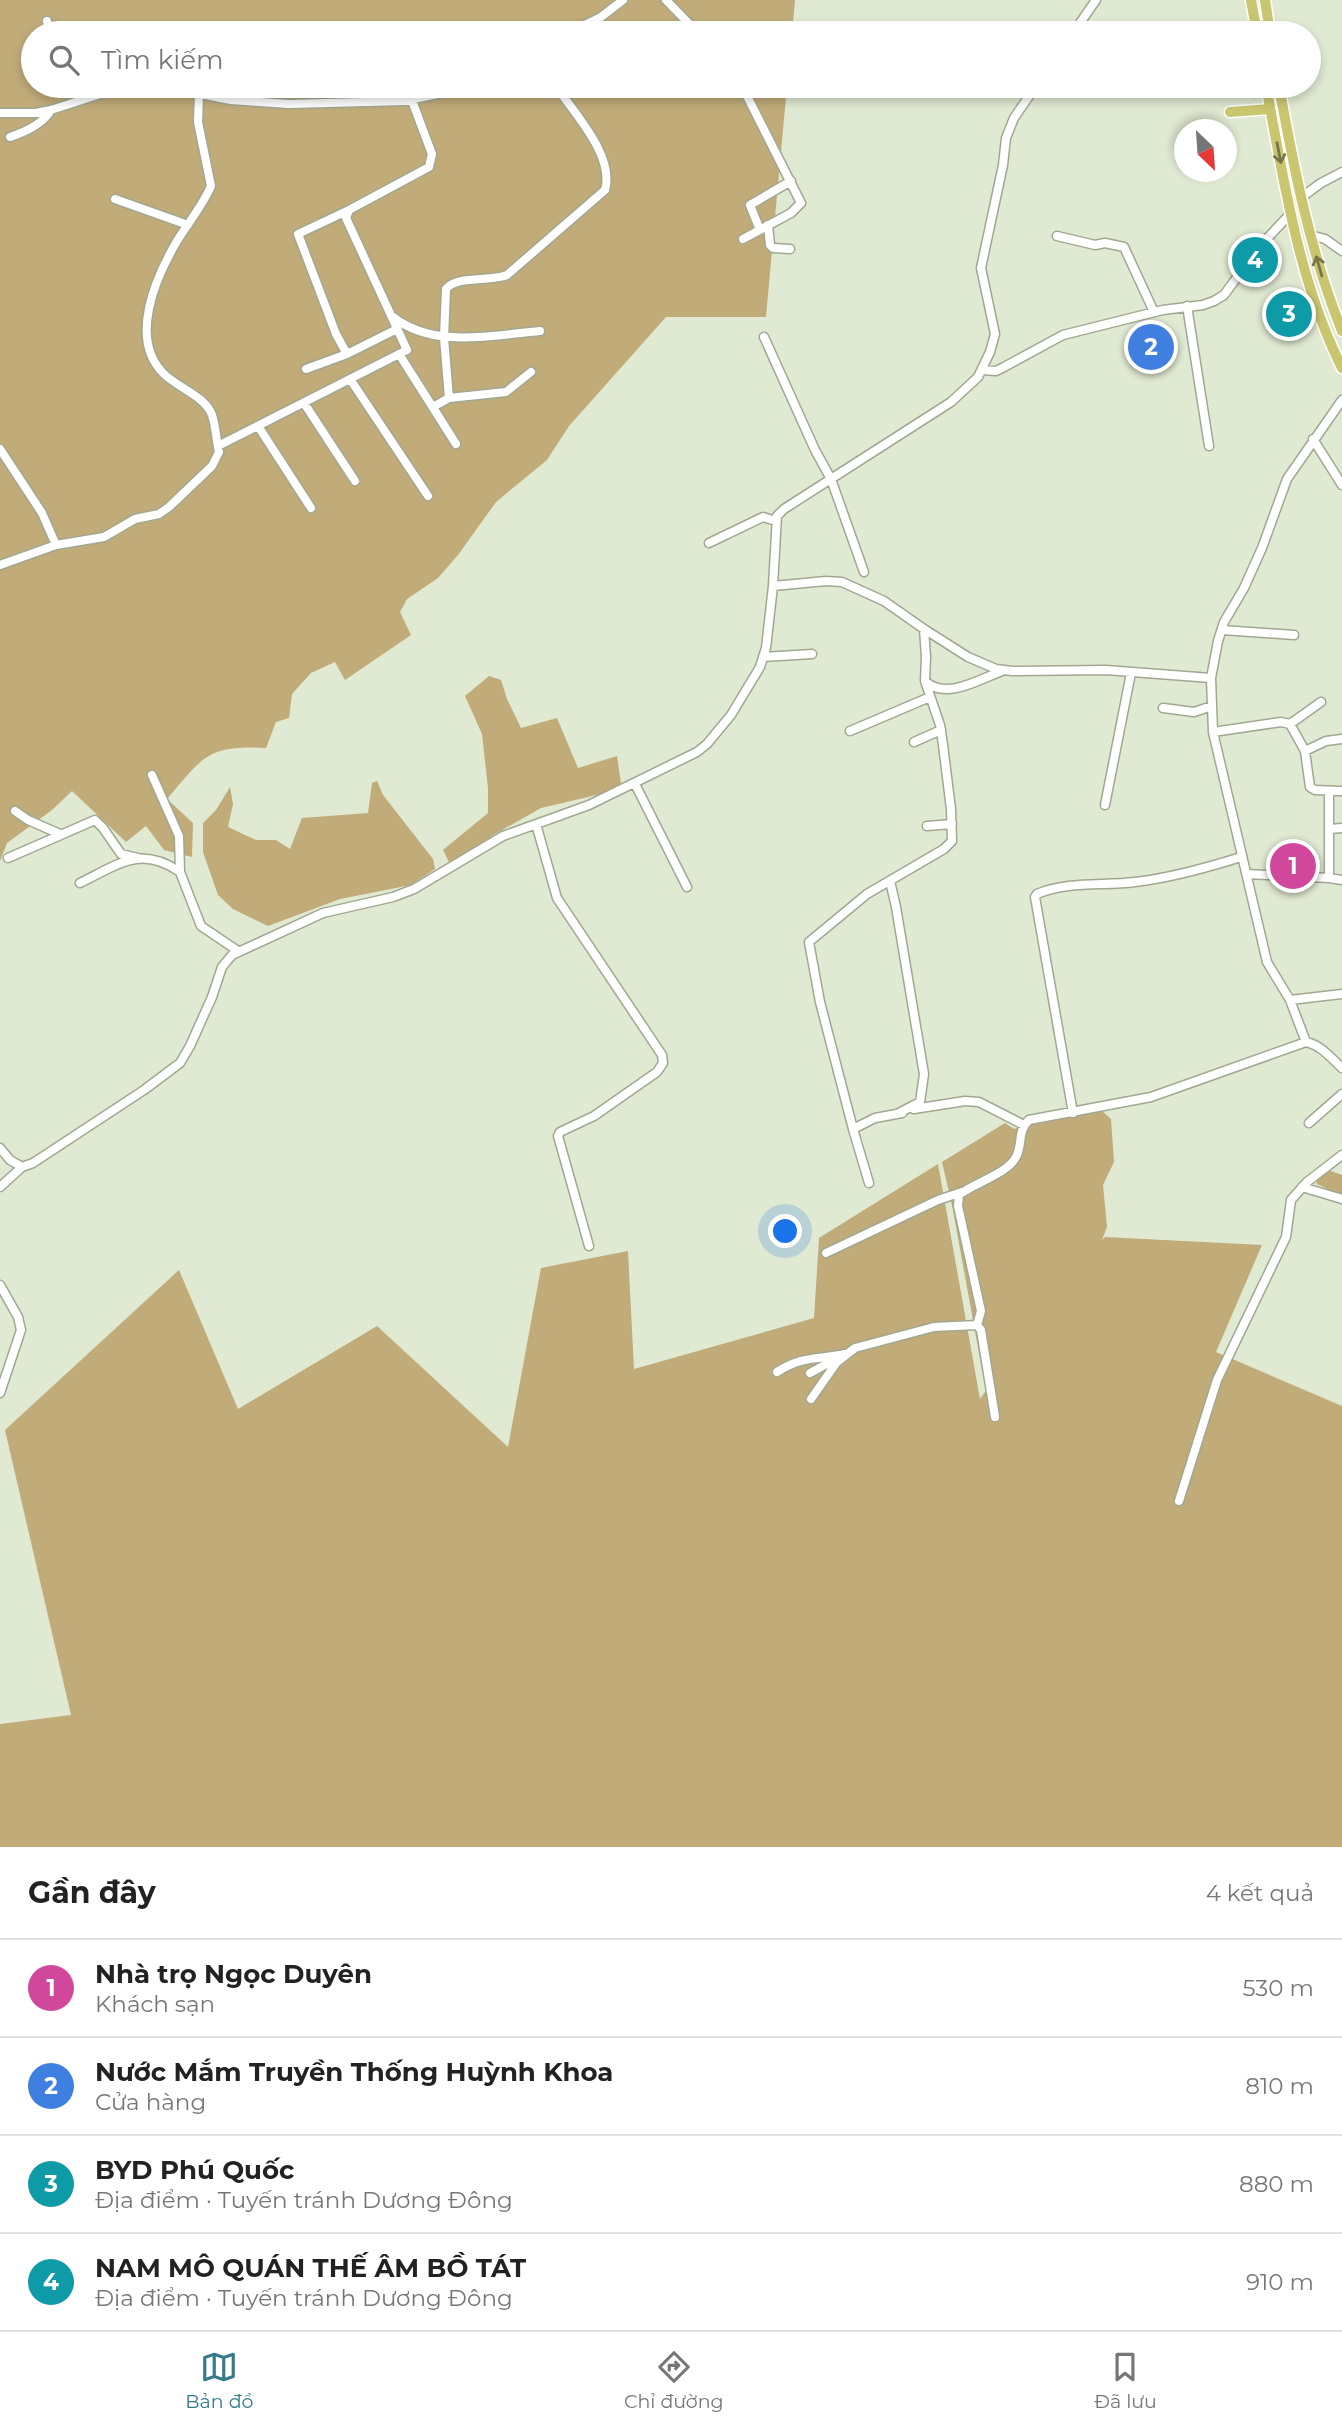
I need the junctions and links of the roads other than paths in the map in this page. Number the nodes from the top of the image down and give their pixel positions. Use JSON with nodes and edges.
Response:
{"nodes":[{"id":1,"x":623,"y":0,"type":"edge"},
{"id":2,"x":666,"y":0,"type":"edge"},
{"id":3,"x":1096,"y":0,"type":"edge"},
{"id":4,"x":1251,"y":0,"type":"edge"},
{"id":5,"x":1265,"y":0,"type":"edge"},
{"id":6,"x":593,"y":21,"type":"edge"},
{"id":7,"x":686,"y":21,"type":"edge"},
{"id":8,"x":1081,"y":21,"type":"edge"},
{"id":9,"x":1255,"y":21,"type":"edge"},
{"id":10,"x":1268,"y":21,"type":"edge"},
{"id":11,"x":85,"y":98,"type":"edge"},
{"id":12,"x":199,"y":98,"type":"edge"},
{"id":13,"x":222,"y":98,"type":"edge"},
{"id":14,"x":411,"y":98,"type":"joint"},
{"id":15,"x":564,"y":98,"type":"edge"},
{"id":16,"x":748,"y":98,"type":"edge"},
{"id":17,"x":1028,"y":98,"type":"edge"},
{"id":18,"x":1268,"y":98,"type":"edge"},
{"id":19,"x":1281,"y":98,"type":"edge"},
{"id":20,"x":1270,"y":109,"type":"junction"},
{"id":21,"x":51,"y":110,"type":"junction"},
{"id":22,"x":1230,"y":111,"type":"dead end"},
{"id":23,"x":0,"y":113,"type":"edge"},
{"id":24,"x":10,"y":137,"type":"dead end"},
{"id":25,"x":1342,"y":172,"type":"edge"},
{"id":26,"x":791,"y":181,"type":"junction"},
{"id":27,"x":1302,"y":198,"type":"junction"},
{"id":28,"x":115,"y":199,"type":"dead end"},
{"id":29,"x":1303,"y":209,"type":"junction"},
{"id":30,"x":349,"y":210,"type":"junction"},
{"id":31,"x":1290,"y":214,"type":"junction"},
{"id":32,"x":188,"y":225,"type":"junction"},
{"id":33,"x":764,"y":228,"type":"junction"},
{"id":34,"x":1310,"y":235,"type":"junction"},
{"id":35,"x":1058,"y":236,"type":"dead end"},
{"id":36,"x":743,"y":239,"type":"dead end"},
{"id":37,"x":790,"y":248,"type":"dead end"},
{"id":38,"x":1342,"y":251,"type":"edge"},
{"id":39,"x":1187,"y":306,"type":"junction"},
{"id":40,"x":1154,"y":312,"type":"junction"},
{"id":41,"x":390,"y":315,"type":"junction"},
{"id":42,"x":397,"y":329,"type":"junction"},
{"id":43,"x":540,"y":331,"type":"dead end"},
{"id":44,"x":1342,"y":331,"type":"edge"},
{"id":45,"x":764,"y":337,"type":"dead end"},
{"id":46,"x":444,"y":338,"type":"junction"},
{"id":47,"x":347,"y":354,"type":"junction"},
{"id":48,"x":399,"y":354,"type":"junction"},
{"id":49,"x":1342,"y":368,"type":"edge"},
{"id":50,"x":306,"y":369,"type":"dead end"},
{"id":51,"x":982,"y":370,"type":"junction"},
{"id":52,"x":531,"y":373,"type":"dead end"},
{"id":53,"x":350,"y":379,"type":"junction"},
{"id":54,"x":449,"y":398,"type":"junction"},
{"id":55,"x":1342,"y":400,"type":"edge"},
{"id":56,"x":304,"y":402,"type":"junction"},
{"id":57,"x":433,"y":407,"type":"junction"},
{"id":58,"x":258,"y":426,"type":"junction"},
{"id":59,"x":1313,"y":439,"type":"junction"},
{"id":60,"x":456,"y":444,"type":"dead end"},
{"id":61,"x":218,"y":446,"type":"junction"},
{"id":62,"x":1209,"y":446,"type":"dead end"},
{"id":63,"x":0,"y":449,"type":"edge"},
{"id":64,"x":831,"y":479,"type":"junction"},
{"id":65,"x":355,"y":481,"type":"dead end"},
{"id":66,"x":1342,"y":485,"type":"edge"},
{"id":67,"x":428,"y":496,"type":"dead end"},
{"id":68,"x":311,"y":508,"type":"dead end"},
{"id":69,"x":776,"y":521,"type":"junction"},
{"id":70,"x":709,"y":543,"type":"dead end"},
{"id":71,"x":56,"y":545,"type":"junction"},
{"id":72,"x":0,"y":565,"type":"edge"},
{"id":73,"x":864,"y":572,"type":"dead end"},
{"id":74,"x":773,"y":586,"type":"junction"},
{"id":75,"x":924,"y":629,"type":"junction"},
{"id":76,"x":1222,"y":630,"type":"junction"},
{"id":77,"x":1294,"y":635,"type":"dead end"},
{"id":78,"x":812,"y":654,"type":"dead end"},
{"id":79,"x":763,"y":657,"type":"junction"},
{"id":80,"x":1005,"y":670,"type":"junction"},
{"id":81,"x":1131,"y":673,"type":"junction"},
{"id":82,"x":1211,"y":678,"type":"junction"},
{"id":83,"x":925,"y":681,"type":"junction"},
{"id":84,"x":930,"y":697,"type":"junction"},
{"id":85,"x":1321,"y":702,"type":"dead end"},
{"id":86,"x":1212,"y":706,"type":"junction"},
{"id":87,"x":1163,"y":708,"type":"dead end"},
{"id":88,"x":1290,"y":724,"type":"junction"},
{"id":89,"x":941,"y":730,"type":"junction"},
{"id":90,"x":850,"y":731,"type":"dead end"},
{"id":91,"x":1213,"y":732,"type":"junction"},
{"id":92,"x":1342,"y":739,"type":"edge"},
{"id":93,"x":914,"y":742,"type":"dead end"},
{"id":94,"x":1305,"y":751,"type":"junction"},
{"id":95,"x":152,"y":775,"type":"dead end"},
{"id":96,"x":635,"y":784,"type":"junction"},
{"id":97,"x":1329,"y":790,"type":"junction"},
{"id":98,"x":1342,"y":790,"type":"edge"},
{"id":99,"x":1105,"y":805,"type":"dead end"},
{"id":100,"x":13,"y":822,"type":"dead end"},
{"id":101,"x":536,"y":824,"type":"junction"},
{"id":102,"x":952,"y":824,"type":"junction"},
{"id":103,"x":927,"y":826,"type":"dead end"},
{"id":104,"x":1342,"y":828,"type":"edge"},
{"id":105,"x":1330,"y":829,"type":"junction"},
{"id":106,"x":60,"y":834,"type":"junction"},
{"id":107,"x":1241,"y":857,"type":"junction"},
{"id":108,"x":8,"y":858,"type":"dead end"},
{"id":109,"x":138,"y":858,"type":"junction"},
{"id":110,"x":180,"y":872,"type":"junction"},
{"id":111,"x":1247,"y":874,"type":"junction"},
{"id":112,"x":1329,"y":878,"type":"junction"},
{"id":113,"x":1342,"y":880,"type":"edge"},
{"id":114,"x":890,"y":881,"type":"junction"},
{"id":115,"x":80,"y":883,"type":"dead end"},
{"id":116,"x":687,"y":887,"type":"dead end"},
{"id":117,"x":238,"y":951,"type":"junction"},
{"id":118,"x":1342,"y":994,"type":"edge"},
{"id":119,"x":1290,"y":1000,"type":"junction"},
{"id":120,"x":1306,"y":1042,"type":"junction"},
{"id":121,"x":1342,"y":1068,"type":"edge"},
{"id":122,"x":1342,"y":1094,"type":"edge"},
{"id":123,"x":1073,"y":1113,"type":"junction"},
{"id":124,"x":897,"y":1114,"type":"junction"},
{"id":125,"x":1309,"y":1123,"type":"dead end"},
{"id":126,"x":1024,"y":1125,"type":"junction"},
{"id":127,"x":853,"y":1129,"type":"junction"},
{"id":128,"x":0,"y":1147,"type":"edge"},
{"id":129,"x":1342,"y":1155,"type":"edge"},
{"id":130,"x":22,"y":1167,"type":"junction"},
{"id":131,"x":869,"y":1183,"type":"dead end"},
{"id":132,"x":0,"y":1187,"type":"edge"},
{"id":133,"x":1302,"y":1188,"type":"junction"},
{"id":134,"x":962,"y":1192,"type":"junction"},
{"id":135,"x":1342,"y":1199,"type":"edge"},
{"id":136,"x":589,"y":1246,"type":"dead end"},
{"id":137,"x":826,"y":1253,"type":"dead end"},
{"id":138,"x":0,"y":1285,"type":"edge"},
{"id":139,"x":977,"y":1325,"type":"junction"},
{"id":140,"x":845,"y":1354,"type":"junction"},
{"id":141,"x":777,"y":1372,"type":"dead end"},
{"id":142,"x":810,"y":1373,"type":"dead end"},
{"id":143,"x":0,"y":1393,"type":"edge"},
{"id":144,"x":811,"y":1399,"type":"dead end"},
{"id":145,"x":995,"y":1417,"type":"dead end"},
{"id":146,"x":1179,"y":1502,"type":"dead end"}],
"edges":[{"from":1,"to":6,"type":"street"},
{"from":2,"to":7,"type":"street"},
{"from":3,"to":8,"type":"street"},
{"from":4,"to":9,"type":"main road"},
{"from":5,"to":10,"type":"main road"},
{"from":11,"to":21,"type":"street"},
{"from":12,"to":32,"type":"street"},
{"from":13,"to":14,"type":"street"},
{"from":14,"to":30,"type":"street"},
{"from":15,"to":46,"type":"street"},
{"from":16,"to":26,"type":"street"},
{"from":17,"to":51,"type":"street"},
{"from":18,"to":20,"type":"main road"},
{"from":19,"to":27,"type":"main road"},
{"from":20,"to":22,"type":"main road"},
{"from":20,"to":31,"type":"main road","one_way":true},
{"from":21,"to":23,"type":"street"},
{"from":21,"to":24,"type":"street"},
{"from":25,"to":27,"type":"street"},
{"from":26,"to":33,"type":"street"},
{"from":26,"to":33,"type":"street"},
{"from":27,"to":29,"type":"main road"},
{"from":28,"to":32,"type":"street"},
{"from":29,"to":31,"type":"main road"},
{"from":29,"to":34,"type":"main road"},
{"from":30,"to":41,"type":"street"},
{"from":30,"to":47,"type":"street"},
{"from":31,"to":39,"type":"street"},
{"from":31,"to":49,"type":"main road"},
{"from":32,"to":61,"type":"street"},
{"from":33,"to":36,"type":"street"},
{"from":33,"to":37,"type":"street"},
{"from":34,"to":38,"type":"street"},
{"from":44,"to":34,"type":"main road","one_way":true},
{"from":35,"to":40,"type":"street"},
{"from":39,"to":40,"type":"street"},
{"from":39,"to":62,"type":"street"},
{"from":40,"to":51,"type":"street"},
{"from":41,"to":42,"type":"street"},
{"from":41,"to":46,"type":"street"},
{"from":42,"to":47,"type":"street"},
{"from":42,"to":48,"type":"street"},
{"from":43,"to":46,"type":"street"},
{"from":45,"to":64,"type":"street"},
{"from":46,"to":54,"type":"street"},
{"from":47,"to":50,"type":"street"},
{"from":48,"to":53,"type":"street"},
{"from":48,"to":57,"type":"street"},
{"from":51,"to":64,"type":"street"},
{"from":52,"to":54,"type":"street"},
{"from":53,"to":56,"type":"street"},
{"from":53,"to":67,"type":"street"},
{"from":54,"to":57,"type":"street"},
{"from":55,"to":59,"type":"street"},
{"from":56,"to":58,"type":"street"},
{"from":56,"to":65,"type":"street"},
{"from":57,"to":60,"type":"street"},
{"from":58,"to":61,"type":"street"},
{"from":58,"to":68,"type":"street"},
{"from":59,"to":66,"type":"street"},
{"from":59,"to":76,"type":"street"},
{"from":61,"to":71,"type":"street"},
{"from":63,"to":71,"type":"street"},
{"from":64,"to":69,"type":"street"},
{"from":64,"to":73,"type":"street"},
{"from":69,"to":70,"type":"street"},
{"from":69,"to":74,"type":"street"},
{"from":71,"to":72,"type":"street"},
{"from":74,"to":75,"type":"street"},
{"from":74,"to":79,"type":"street"},
{"from":75,"to":80,"type":"street"},
{"from":75,"to":83,"type":"street"},
{"from":76,"to":77,"type":"street"},
{"from":76,"to":82,"type":"street"},
{"from":78,"to":79,"type":"street"},
{"from":79,"to":96,"type":"street"},
{"from":80,"to":81,"type":"street"},
{"from":80,"to":83,"type":"street"},
{"from":81,"to":82,"type":"street"},
{"from":81,"to":99,"type":"street"},
{"from":82,"to":86,"type":"street"},
{"from":83,"to":84,"type":"street"},
{"from":84,"to":89,"type":"street"},
{"from":84,"to":90,"type":"street"},
{"from":85,"to":88,"type":"street"},
{"from":86,"to":87,"type":"street"},
{"from":86,"to":91,"type":"street"},
{"from":88,"to":91,"type":"street"},
{"from":88,"to":94,"type":"street"},
{"from":89,"to":93,"type":"street"},
{"from":89,"to":102,"type":"street"},
{"from":91,"to":107,"type":"street"},
{"from":92,"to":94,"type":"street"},
{"from":94,"to":97,"type":"street"},
{"from":95,"to":110,"type":"street"},
{"from":96,"to":101,"type":"street"},
{"from":96,"to":116,"type":"street"},
{"from":97,"to":98,"type":"street"},
{"from":97,"to":105,"type":"street"},
{"from":100,"to":106,"type":"street"},
{"from":101,"to":117,"type":"street"},
{"from":101,"to":136,"type":"street"},
{"from":102,"to":103,"type":"street"},
{"from":102,"to":114,"type":"street"},
{"from":104,"to":105,"type":"street"},
{"from":105,"to":112,"type":"street"},
{"from":106,"to":108,"type":"street"},
{"from":106,"to":109,"type":"street"},
{"from":107,"to":111,"type":"street"},
{"from":107,"to":123,"type":"street"},
{"from":109,"to":110,"type":"street"},
{"from":109,"to":115,"type":"street"},
{"from":110,"to":117,"type":"street"},
{"from":111,"to":112,"type":"street"},
{"from":111,"to":119,"type":"street"},
{"from":112,"to":113,"type":"street"},
{"from":114,"to":124,"type":"street"},
{"from":114,"to":127,"type":"street"},
{"from":117,"to":130,"type":"street"},
{"from":118,"to":119,"type":"street"},
{"from":119,"to":120,"type":"street"},
{"from":120,"to":121,"type":"street"},
{"from":120,"to":123,"type":"street"},
{"from":122,"to":125,"type":"street"},
{"from":123,"to":126,"type":"street"},
{"from":124,"to":126,"type":"street"},
{"from":124,"to":127,"type":"street"},
{"from":126,"to":134,"type":"street"},
{"from":127,"to":131,"type":"street"},
{"from":128,"to":130,"type":"street"},
{"from":129,"to":133,"type":"street"},
{"from":130,"to":132,"type":"street"},
{"from":133,"to":135,"type":"street"},
{"from":133,"to":146,"type":"street"},
{"from":134,"to":137,"type":"street"},
{"from":134,"to":139,"type":"street"},
{"from":138,"to":143,"type":"street"},
{"from":139,"to":140,"type":"street"},
{"from":139,"to":145,"type":"street"},
{"from":140,"to":141,"type":"street"},
{"from":140,"to":142,"type":"street"},
{"from":140,"to":144,"type":"street"}]}
